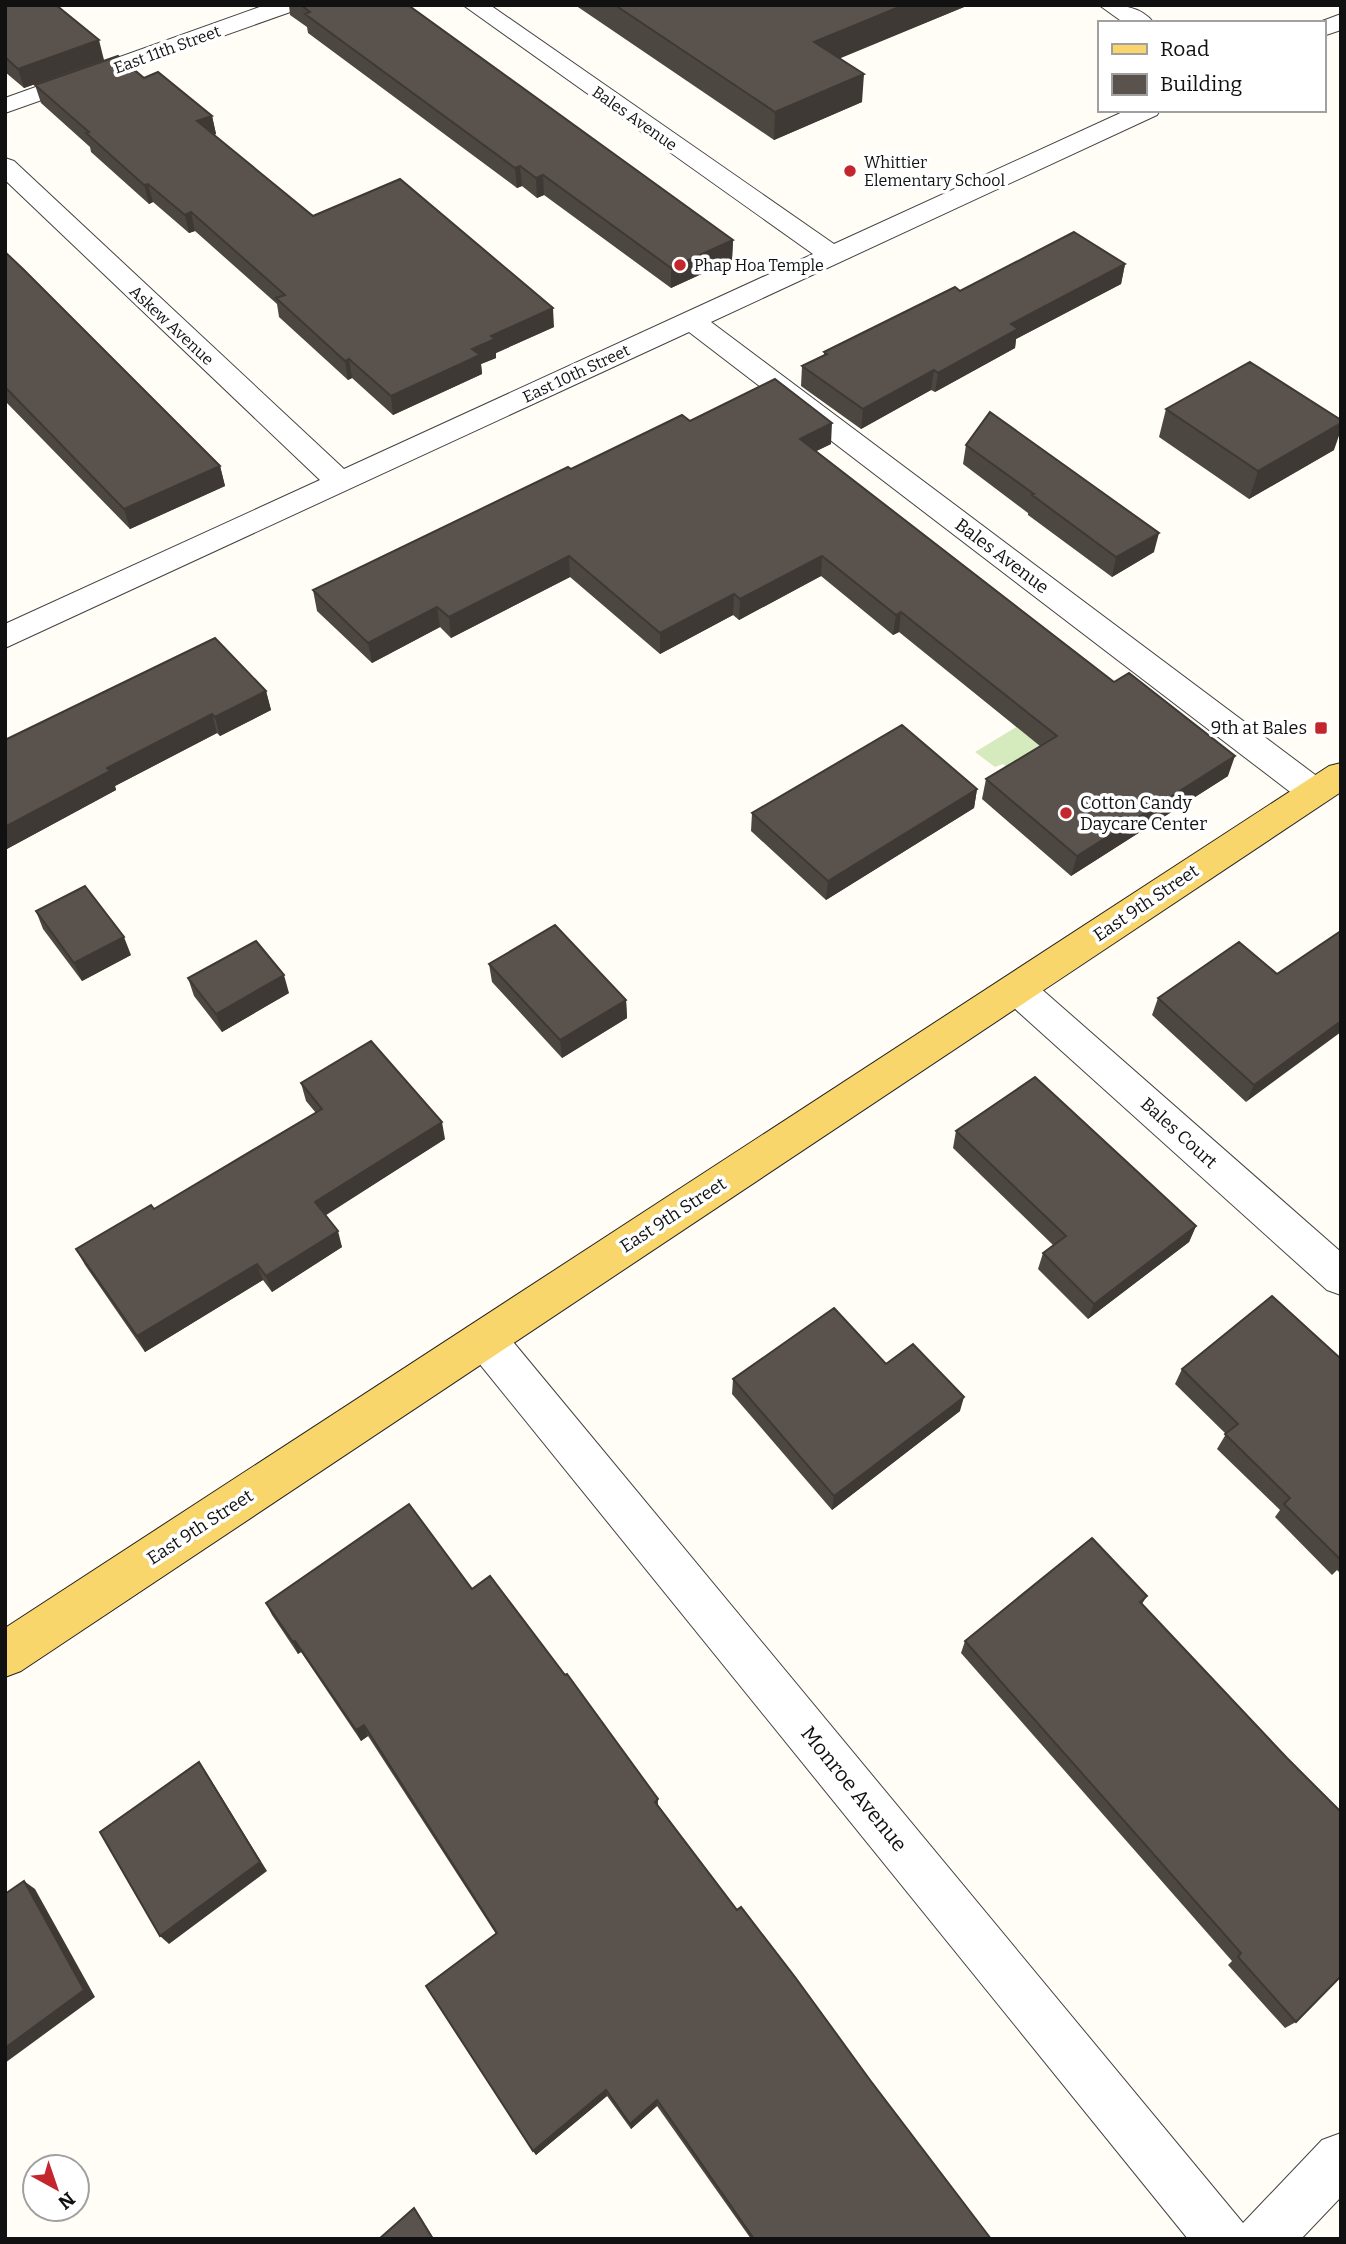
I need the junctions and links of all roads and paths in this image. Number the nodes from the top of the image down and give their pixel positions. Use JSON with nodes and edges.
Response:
{"nodes":[{"id":1,"x":288,"y":5,"type":"edge"},
{"id":2,"x":474,"y":5,"type":"edge"},
{"id":3,"x":1110,"y":5,"type":"edge"},
{"id":4,"x":1138,"y":21,"type":"edge"},
{"id":5,"x":1341,"y":21,"type":"edge"},
{"id":6,"x":1325,"y":28,"type":"edge"},
{"id":7,"x":5,"y":106,"type":"edge"},
{"id":8,"x":1144,"y":112,"type":"edge"},
{"id":9,"x":5,"y":166,"type":"edge"},
{"id":10,"x":832,"y":255,"type":"junction"},
{"id":11,"x":690,"y":320,"type":"junction"},
{"id":12,"x":340,"y":482,"type":"junction"},
{"id":13,"x":5,"y":637,"type":"edge"},
{"id":14,"x":1327,"y":784,"type":"edge"},
{"id":15,"x":1017,"y":989,"type":"junction"},
{"id":16,"x":1341,"y":1277,"type":"edge"},
{"id":17,"x":485,"y":1339,"type":"junction"},
{"id":18,"x":5,"y":1655,"type":"edge"},
{"id":19,"x":1341,"y":2159,"type":"edge"},
{"id":20,"x":1223,"y":2239,"type":"edge"},
{"id":21,"x":1263,"y":2239,"type":"edge"}],
"edges":[{"from":1,"to":7,"type":"street","name":"East 11th Street"},
{"from":2,"to":10,"type":"street","name":"Bales Avenue"},
{"from":3,"to":4,"type":"street"},
{"from":5,"to":6,"type":"street"},
{"from":8,"to":10,"type":"street","name":"East 10th Street"},
{"from":9,"to":12,"type":"street","name":"Askew Avenue"},
{"from":10,"to":11,"type":"street","name":"East 10th Street"},
{"from":11,"to":12,"type":"street","name":"East 10th Street"},
{"from":11,"to":14,"type":"street","name":"Bales Avenue"},
{"from":12,"to":13,"type":"street","name":"East 10th Street"},
{"from":14,"to":15,"type":"main road","name":"East 9th Street"},
{"from":15,"to":16,"type":"street","name":"Bales Court"},
{"from":15,"to":17,"type":"main road","name":"East 9th Street"},
{"from":17,"to":18,"type":"main road","name":"East 9th Street"},
{"from":17,"to":20,"type":"street","name":"Monroe Avenue"},
{"from":19,"to":21,"type":"street"}]}
